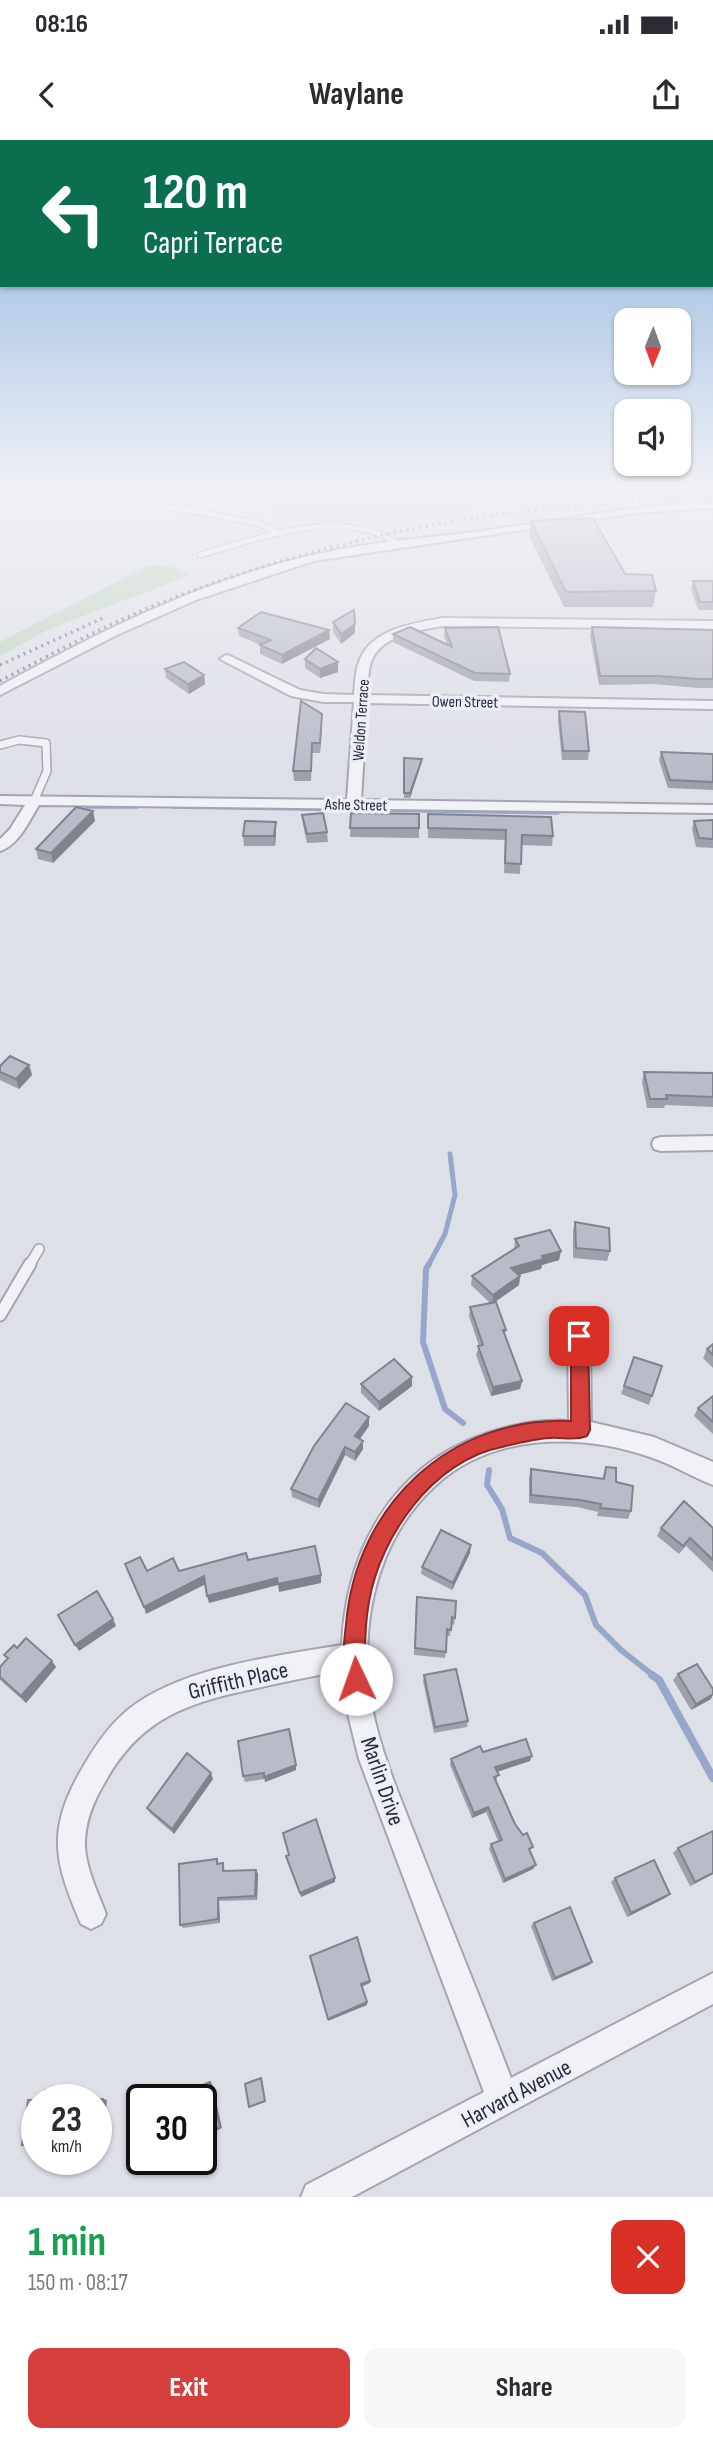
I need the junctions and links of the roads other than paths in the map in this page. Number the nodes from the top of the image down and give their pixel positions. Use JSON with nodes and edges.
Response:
{"nodes":[{"id":1,"x":236,"y":582,"type":"edge"},
{"id":2,"x":713,"y":625,"type":"edge"},
{"id":3,"x":226,"y":659,"type":"dead end"},
{"id":4,"x":0,"y":691,"type":"edge"},
{"id":5,"x":360,"y":699,"type":"junction"},
{"id":6,"x":713,"y":705,"type":"edge"},
{"id":7,"x":0,"y":745,"type":"edge"},
{"id":8,"x":0,"y":800,"type":"edge"},
{"id":9,"x":34,"y":801,"type":"junction"},
{"id":10,"x":354,"y":804,"type":"junction"},
{"id":11,"x":713,"y":809,"type":"edge"},
{"id":12,"x":0,"y":846,"type":"edge"},
{"id":13,"x":713,"y":1143,"type":"edge"},
{"id":14,"x":661,"y":1144,"type":"dead end"},
{"id":15,"x":39,"y":1249,"type":"dead end"},
{"id":16,"x":0,"y":1315,"type":"edge"},
{"id":17,"x":579,"y":1336,"type":"dead end"},
{"id":18,"x":580,"y":1430,"type":"junction"},
{"id":19,"x":713,"y":1474,"type":"edge"},
{"id":20,"x":354,"y":1656,"type":"junction"},
{"id":21,"x":91,"y":1914,"type":"dead end"},
{"id":22,"x":713,"y":1989,"type":"edge"},
{"id":23,"x":503,"y":2099,"type":"junction"},
{"id":24,"x":318,"y":2197,"type":"edge"}],
"edges":[{"from":1,"to":4,"type":"street"},
{"from":2,"to":5,"type":"street","name":"Weldon Terrace"},
{"from":3,"to":5,"type":"street","name":"Owen Street"},
{"from":5,"to":6,"type":"street","name":"Owen Street"},
{"from":5,"to":10,"type":"street","name":"Weldon Terrace"},
{"from":7,"to":9,"type":"lane"},
{"from":8,"to":9,"type":"street","name":"Ashe Street"},
{"from":9,"to":10,"type":"street","name":"Ashe Street"},
{"from":9,"to":12,"type":"street"},
{"from":10,"to":11,"type":"street","name":"Ashe Street"},
{"from":13,"to":14,"type":"street"},
{"from":15,"to":16,"type":"lane"},
{"from":17,"to":18,"type":"street"},
{"from":18,"to":19,"type":"street","name":"Marlin Drive"},
{"from":18,"to":20,"type":"street","name":"Marlin Drive"},
{"from":20,"to":21,"type":"street","name":"Griffith Place"},
{"from":20,"to":23,"type":"street","name":"Marlin Drive"},
{"from":22,"to":23,"type":"street","name":"Harvard Avenue"},
{"from":23,"to":24,"type":"street","name":"Harvard Avenue"}]}
